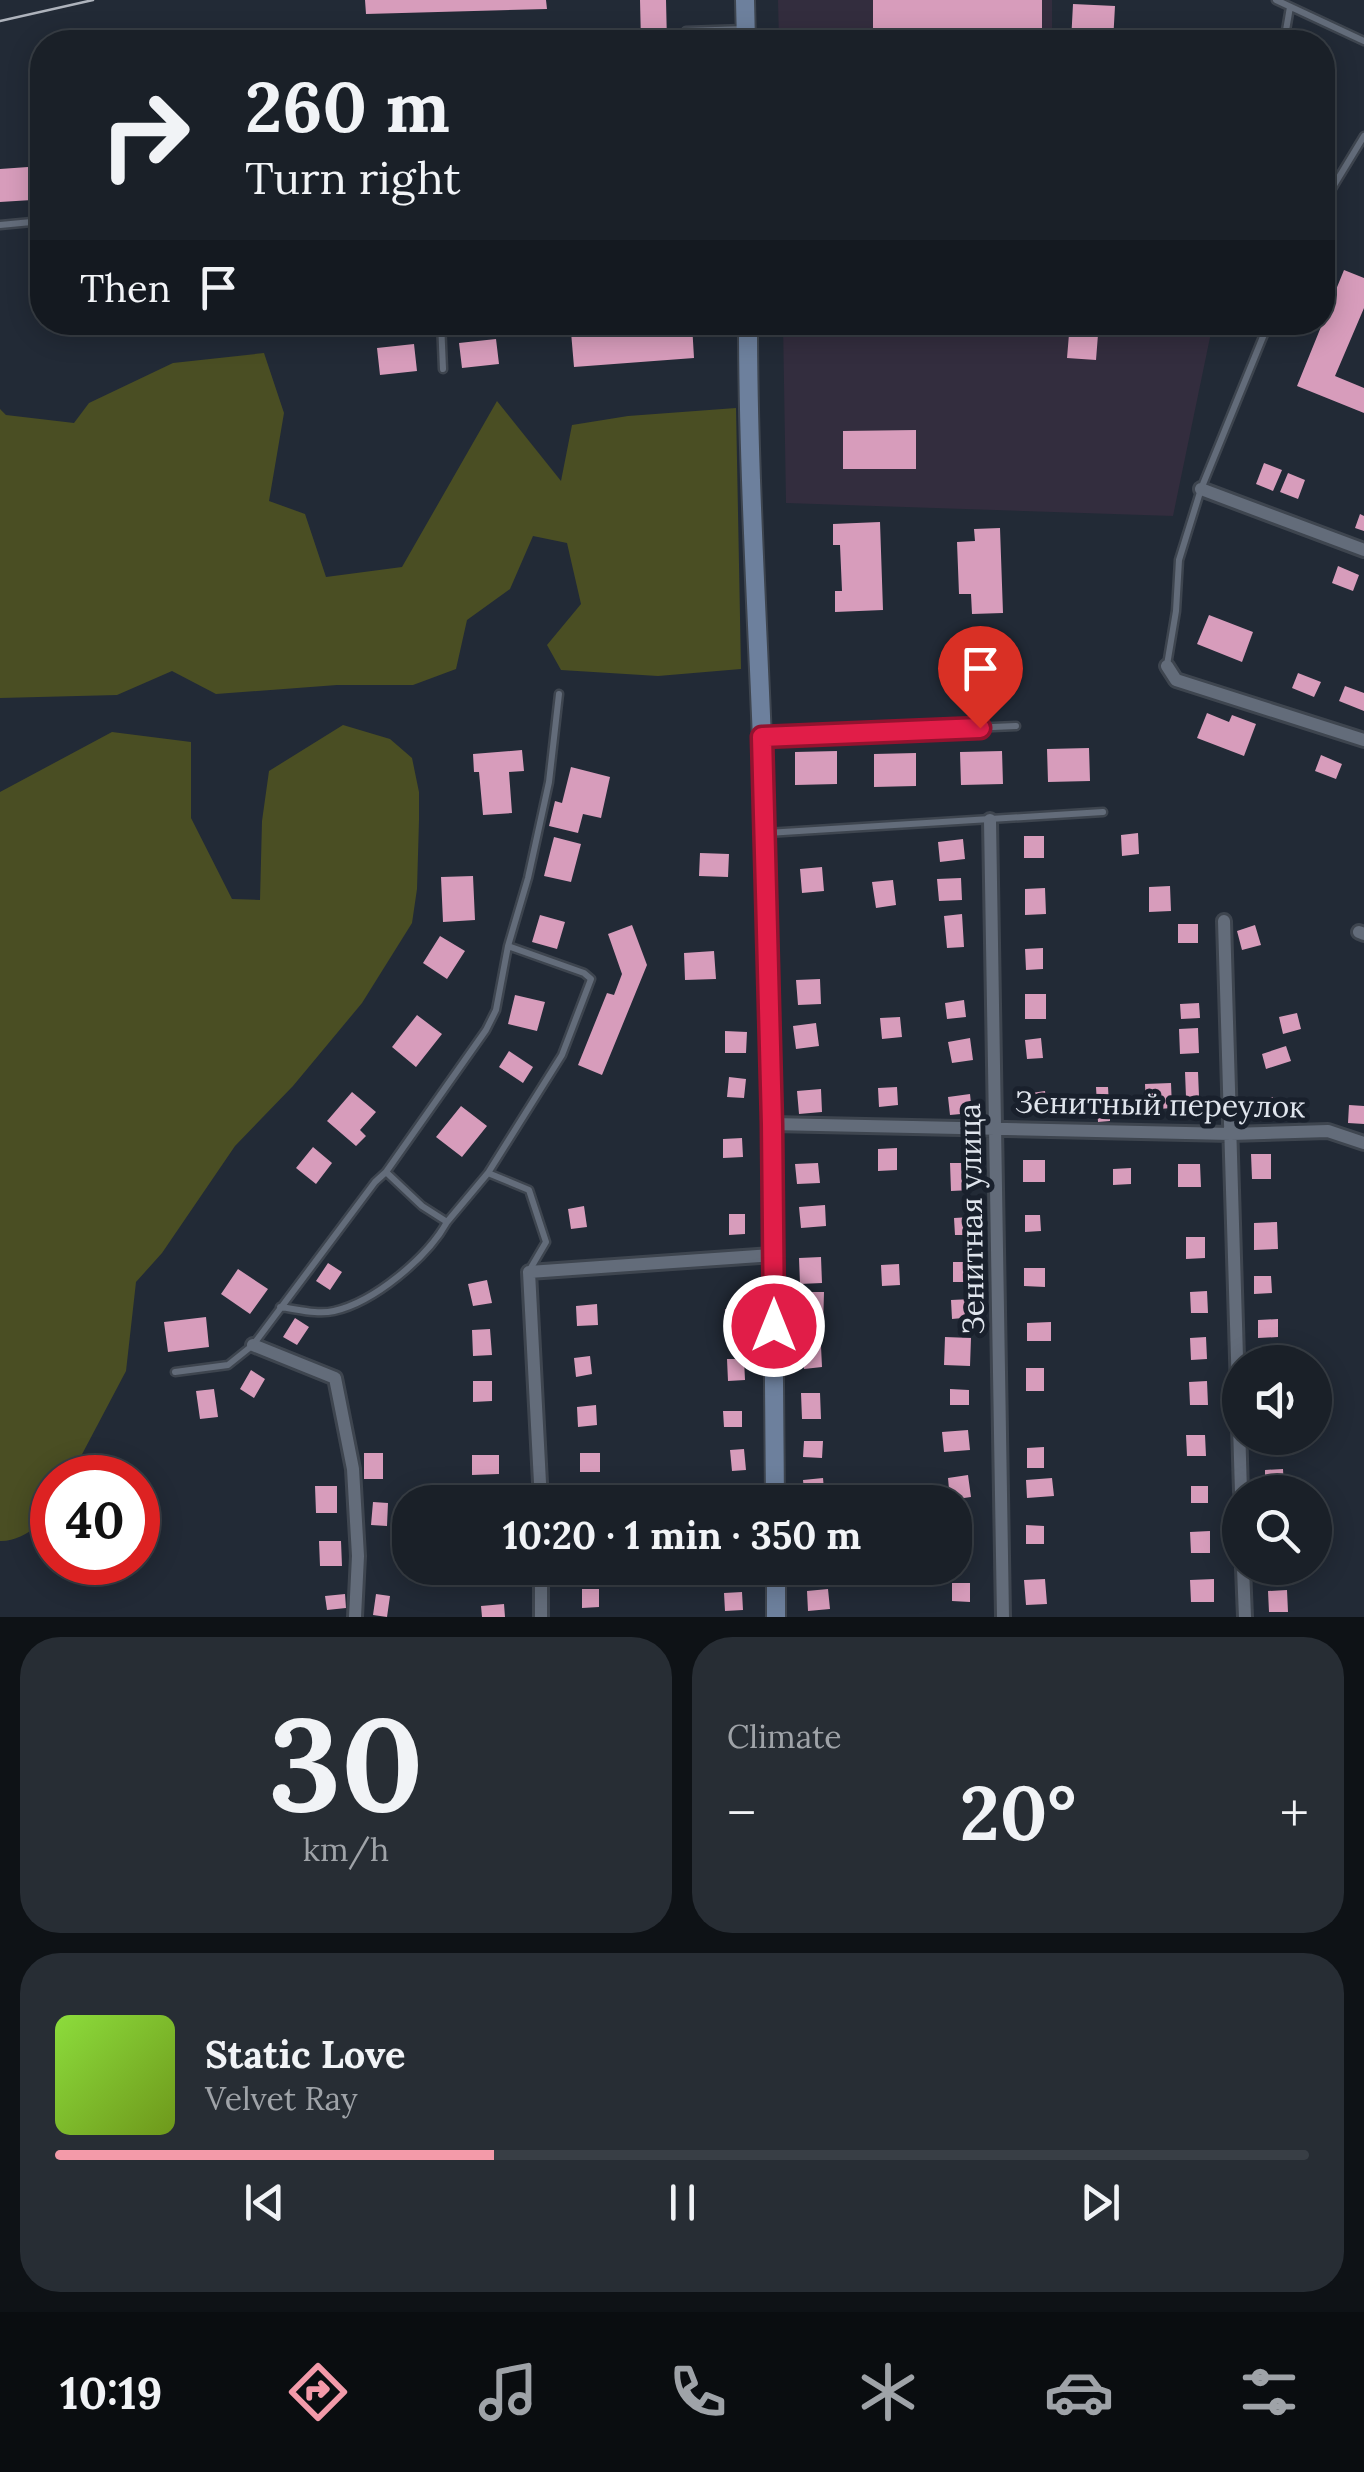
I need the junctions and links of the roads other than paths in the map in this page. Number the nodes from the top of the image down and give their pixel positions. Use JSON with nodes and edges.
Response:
{"nodes":[{"id":1,"x":745,"y":0,"type":"edge"},
{"id":2,"x":1276,"y":0,"type":"edge"},
{"id":3,"x":1290,"y":8,"type":"junction"},
{"id":4,"x":746,"y":30,"type":"edge"},
{"id":5,"x":1286,"y":30,"type":"edge"},
{"id":6,"x":1364,"y":41,"type":"edge"},
{"id":7,"x":1364,"y":136,"type":"edge"},
{"id":8,"x":1335,"y":183,"type":"edge"},
{"id":9,"x":30,"y":223,"type":"edge"},
{"id":10,"x":0,"y":225,"type":"edge"},
{"id":11,"x":442,"y":335,"type":"edge"},
{"id":12,"x":748,"y":335,"type":"edge"},
{"id":13,"x":1265,"y":335,"type":"edge"},
{"id":14,"x":443,"y":369,"type":"dead end"},
{"id":15,"x":1201,"y":489,"type":"junction"},
{"id":16,"x":1364,"y":550,"type":"edge"},
{"id":17,"x":1167,"y":666,"type":"joint"},
{"id":18,"x":559,"y":694,"type":"dead end"},
{"id":19,"x":1016,"y":726,"type":"dead end"},
{"id":20,"x":762,"y":737,"type":"junction"},
{"id":21,"x":1364,"y":740,"type":"edge"},
{"id":22,"x":1103,"y":812,"type":"dead end"},
{"id":23,"x":990,"y":820,"type":"junction"},
{"id":24,"x":766,"y":834,"type":"junction"},
{"id":25,"x":1224,"y":921,"type":"dead end"},
{"id":26,"x":508,"y":946,"type":"junction"},
{"id":27,"x":772,"y":1124,"type":"junction"},
{"id":28,"x":995,"y":1126,"type":"junction"},
{"id":29,"x":1232,"y":1134,"type":"junction"},
{"id":30,"x":1364,"y":1143,"type":"edge"},
{"id":31,"x":386,"y":1172,"type":"junction"},
{"id":32,"x":488,"y":1173,"type":"junction"},
{"id":33,"x":447,"y":1222,"type":"junction"},
{"id":34,"x":773,"y":1254,"type":"junction"},
{"id":35,"x":528,"y":1272,"type":"junction"},
{"id":36,"x":280,"y":1307,"type":"junction"},
{"id":37,"x":252,"y":1345,"type":"junction"},
{"id":38,"x":174,"y":1372,"type":"dead end"},
{"id":39,"x":1242,"y":1475,"type":"edge"},
{"id":40,"x":540,"y":1485,"type":"edge"},
{"id":41,"x":775,"y":1485,"type":"edge"},
{"id":42,"x":541,"y":1585,"type":"edge"},
{"id":43,"x":776,"y":1585,"type":"edge"},
{"id":44,"x":1244,"y":1585,"type":"edge"},
{"id":45,"x":355,"y":1617,"type":"edge"},
{"id":46,"x":541,"y":1617,"type":"edge"},
{"id":47,"x":776,"y":1617,"type":"edge"},
{"id":48,"x":1003,"y":1617,"type":"edge"},
{"id":49,"x":1245,"y":1617,"type":"edge"}],
"edges":[{"from":1,"to":4,"type":"street"},
{"from":2,"to":3,"type":"lane"},
{"from":3,"to":5,"type":"lane"},
{"from":3,"to":6,"type":"lane"},
{"from":7,"to":8,"type":"lane"},
{"from":9,"to":10,"type":"lane"},
{"from":11,"to":14,"type":"lane"},
{"from":12,"to":20,"type":"street"},
{"from":13,"to":15,"type":"lane"},
{"from":15,"to":16,"type":"street"},
{"from":15,"to":17,"type":"lane"},
{"from":17,"to":21,"type":"street"},
{"from":18,"to":26,"type":"lane"},
{"from":19,"to":20,"type":"lane"},
{"from":20,"to":24,"type":"street"},
{"from":22,"to":23,"type":"lane"},
{"from":23,"to":24,"type":"lane"},
{"from":23,"to":28,"type":"street","name":"Зенитная улица"},
{"from":24,"to":27,"type":"street"},
{"from":25,"to":29,"type":"street"},
{"from":26,"to":31,"type":"lane"},
{"from":26,"to":32,"type":"lane"},
{"from":27,"to":28,"type":"street","name":"Зенитный переулок"},
{"from":27,"to":34,"type":"street"},
{"from":28,"to":29,"type":"street","name":"Зенитный переулок"},
{"from":28,"to":48,"type":"street","name":"Зенитная улица"},
{"from":29,"to":30,"type":"street","name":"Зенитный переулок"},
{"from":29,"to":39,"type":"street"},
{"from":31,"to":33,"type":"lane"},
{"from":31,"to":36,"type":"lane"},
{"from":32,"to":33,"type":"lane"},
{"from":32,"to":35,"type":"lane"},
{"from":33,"to":36,"type":"lane"},
{"from":34,"to":35,"type":"street"},
{"from":34,"to":41,"type":"street"},
{"from":35,"to":40,"type":"street"},
{"from":36,"to":37,"type":"lane"},
{"from":37,"to":38,"type":"lane"},
{"from":37,"to":45,"type":"street"},
{"from":42,"to":46,"type":"street"},
{"from":43,"to":47,"type":"street"},
{"from":44,"to":49,"type":"street"}]}
